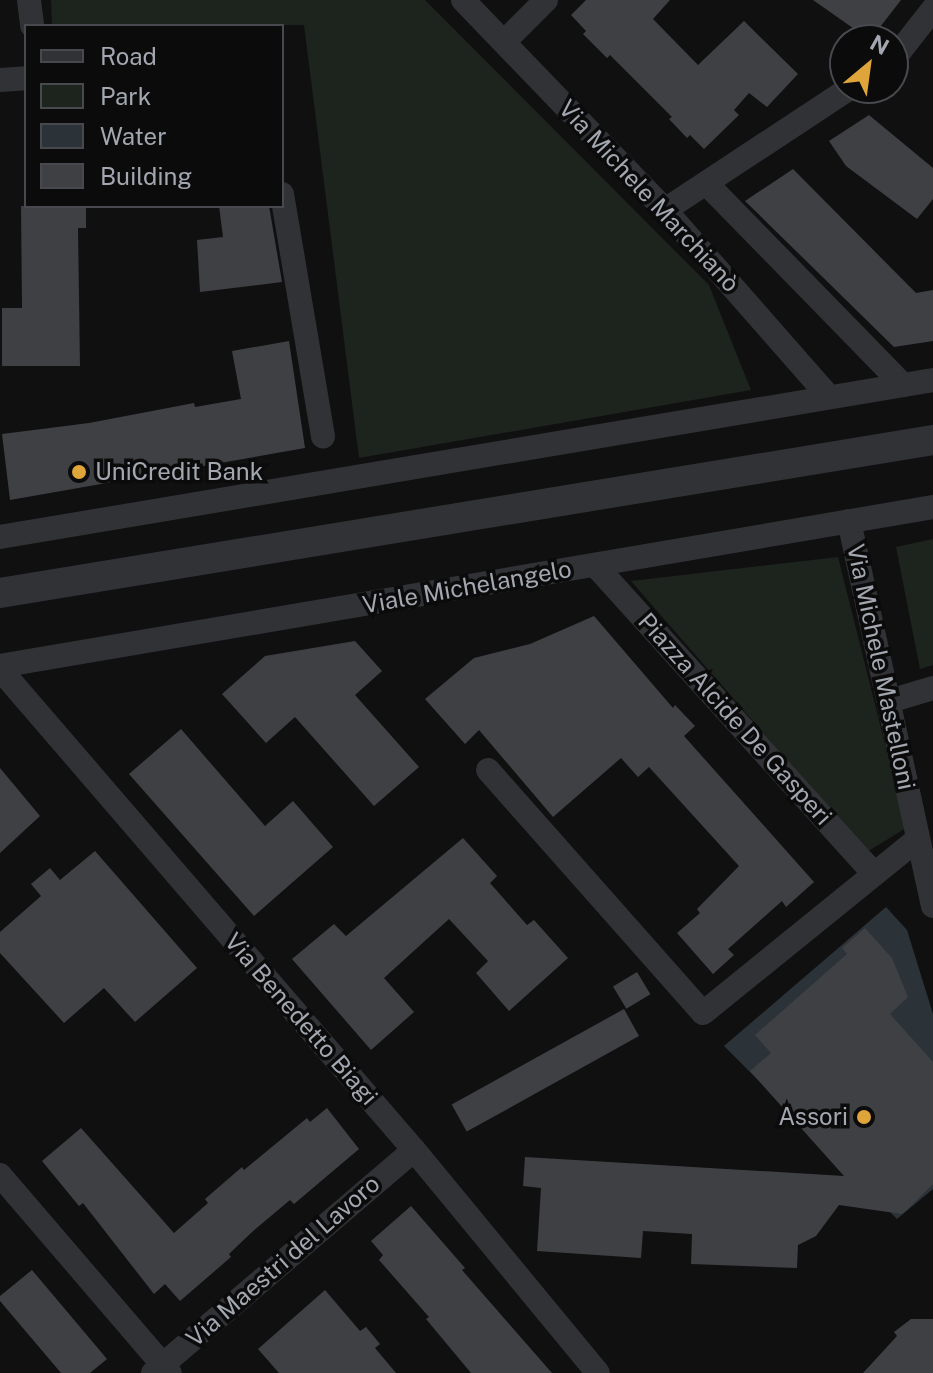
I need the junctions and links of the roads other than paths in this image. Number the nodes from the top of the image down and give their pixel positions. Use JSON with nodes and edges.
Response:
{"nodes":[{"id":1,"x":29,"y":0,"type":"edge"},
{"id":2,"x":463,"y":0,"type":"edge"},
{"id":3,"x":546,"y":0,"type":"edge"},
{"id":4,"x":933,"y":9,"type":"edge"},
{"id":5,"x":32,"y":24,"type":"edge"},
{"id":6,"x":909,"y":40,"type":"edge"},
{"id":7,"x":505,"y":41,"type":"junction"},
{"id":8,"x":24,"y":78,"type":"edge"},
{"id":9,"x":0,"y":80,"type":"edge"},
{"id":10,"x":829,"y":102,"type":"edge"},
{"id":11,"x":706,"y":183,"type":"junction"},
{"id":12,"x":284,"y":206,"type":"edge"},
{"id":13,"x":665,"y":210,"type":"junction"},
{"id":14,"x":933,"y":380,"type":"edge"},
{"id":15,"x":903,"y":385,"type":"junction"},
{"id":16,"x":829,"y":397,"type":"junction"},
{"id":17,"x":323,"y":437,"type":"dead end"},
{"id":18,"x":933,"y":440,"type":"edge"},
{"id":19,"x":933,"y":507,"type":"edge"},
{"id":20,"x":849,"y":521,"type":"junction"},
{"id":21,"x":0,"y":537,"type":"edge"},
{"id":22,"x":595,"y":565,"type":"junction"},
{"id":23,"x":0,"y":593,"type":"edge"},
{"id":24,"x":0,"y":667,"type":"edge"},
{"id":25,"x":933,"y":688,"type":"edge"},
{"id":26,"x":890,"y":701,"type":"junction"},
{"id":27,"x":488,"y":770,"type":"dead end"},
{"id":28,"x":917,"y":840,"type":"junction"},
{"id":29,"x":874,"y":874,"type":"junction"},
{"id":30,"x":933,"y":906,"type":"edge"},
{"id":31,"x":414,"y":1150,"type":"junction"},
{"id":32,"x":0,"y":1175,"type":"edge"},
{"id":33,"x":162,"y":1370,"type":"edge"},
{"id":34,"x":598,"y":1373,"type":"edge"}],
"edges":[{"from":1,"to":5,"type":"street"},
{"from":2,"to":7,"type":"street","name":"Via Michele Marchianò"},
{"from":3,"to":7,"type":"street"},
{"from":4,"to":6,"type":"street"},
{"from":7,"to":13,"type":"street","name":"Via Michele Marchianò"},
{"from":8,"to":9,"type":"street"},
{"from":10,"to":11,"type":"street"},
{"from":11,"to":13,"type":"street"},
{"from":11,"to":15,"type":"street"},
{"from":12,"to":17,"type":"street"},
{"from":13,"to":16,"type":"street","name":"Via Michele Marchianò"},
{"from":14,"to":15,"type":"street"},
{"from":15,"to":16,"type":"street"},
{"from":16,"to":21,"type":"street"},
{"from":18,"to":23,"type":"street"},
{"from":19,"to":20,"type":"street","name":"Viale Michelangelo"},
{"from":20,"to":22,"type":"street","name":"Viale Michelangelo"},
{"from":20,"to":26,"type":"street","name":"Via Michele Mastelloni"},
{"from":22,"to":24,"type":"street","name":"Viale Michelangelo"},
{"from":22,"to":29,"type":"street","name":"Piazza Alcide De Gasperi"},
{"from":24,"to":31,"type":"street","name":"Via Benedetto Biagi"},
{"from":25,"to":26,"type":"street"},
{"from":26,"to":28,"type":"street","name":"Via Michele Mastelloni"},
{"from":27,"to":29,"type":"street"},
{"from":28,"to":29,"type":"street"},
{"from":28,"to":30,"type":"street","name":"Via Michele Mastelloni"},
{"from":31,"to":33,"type":"street","name":"Via Maestri del Lavoro"},
{"from":31,"to":34,"type":"street","name":"Via Benedetto Biagi"},
{"from":32,"to":33,"type":"street"}]}
